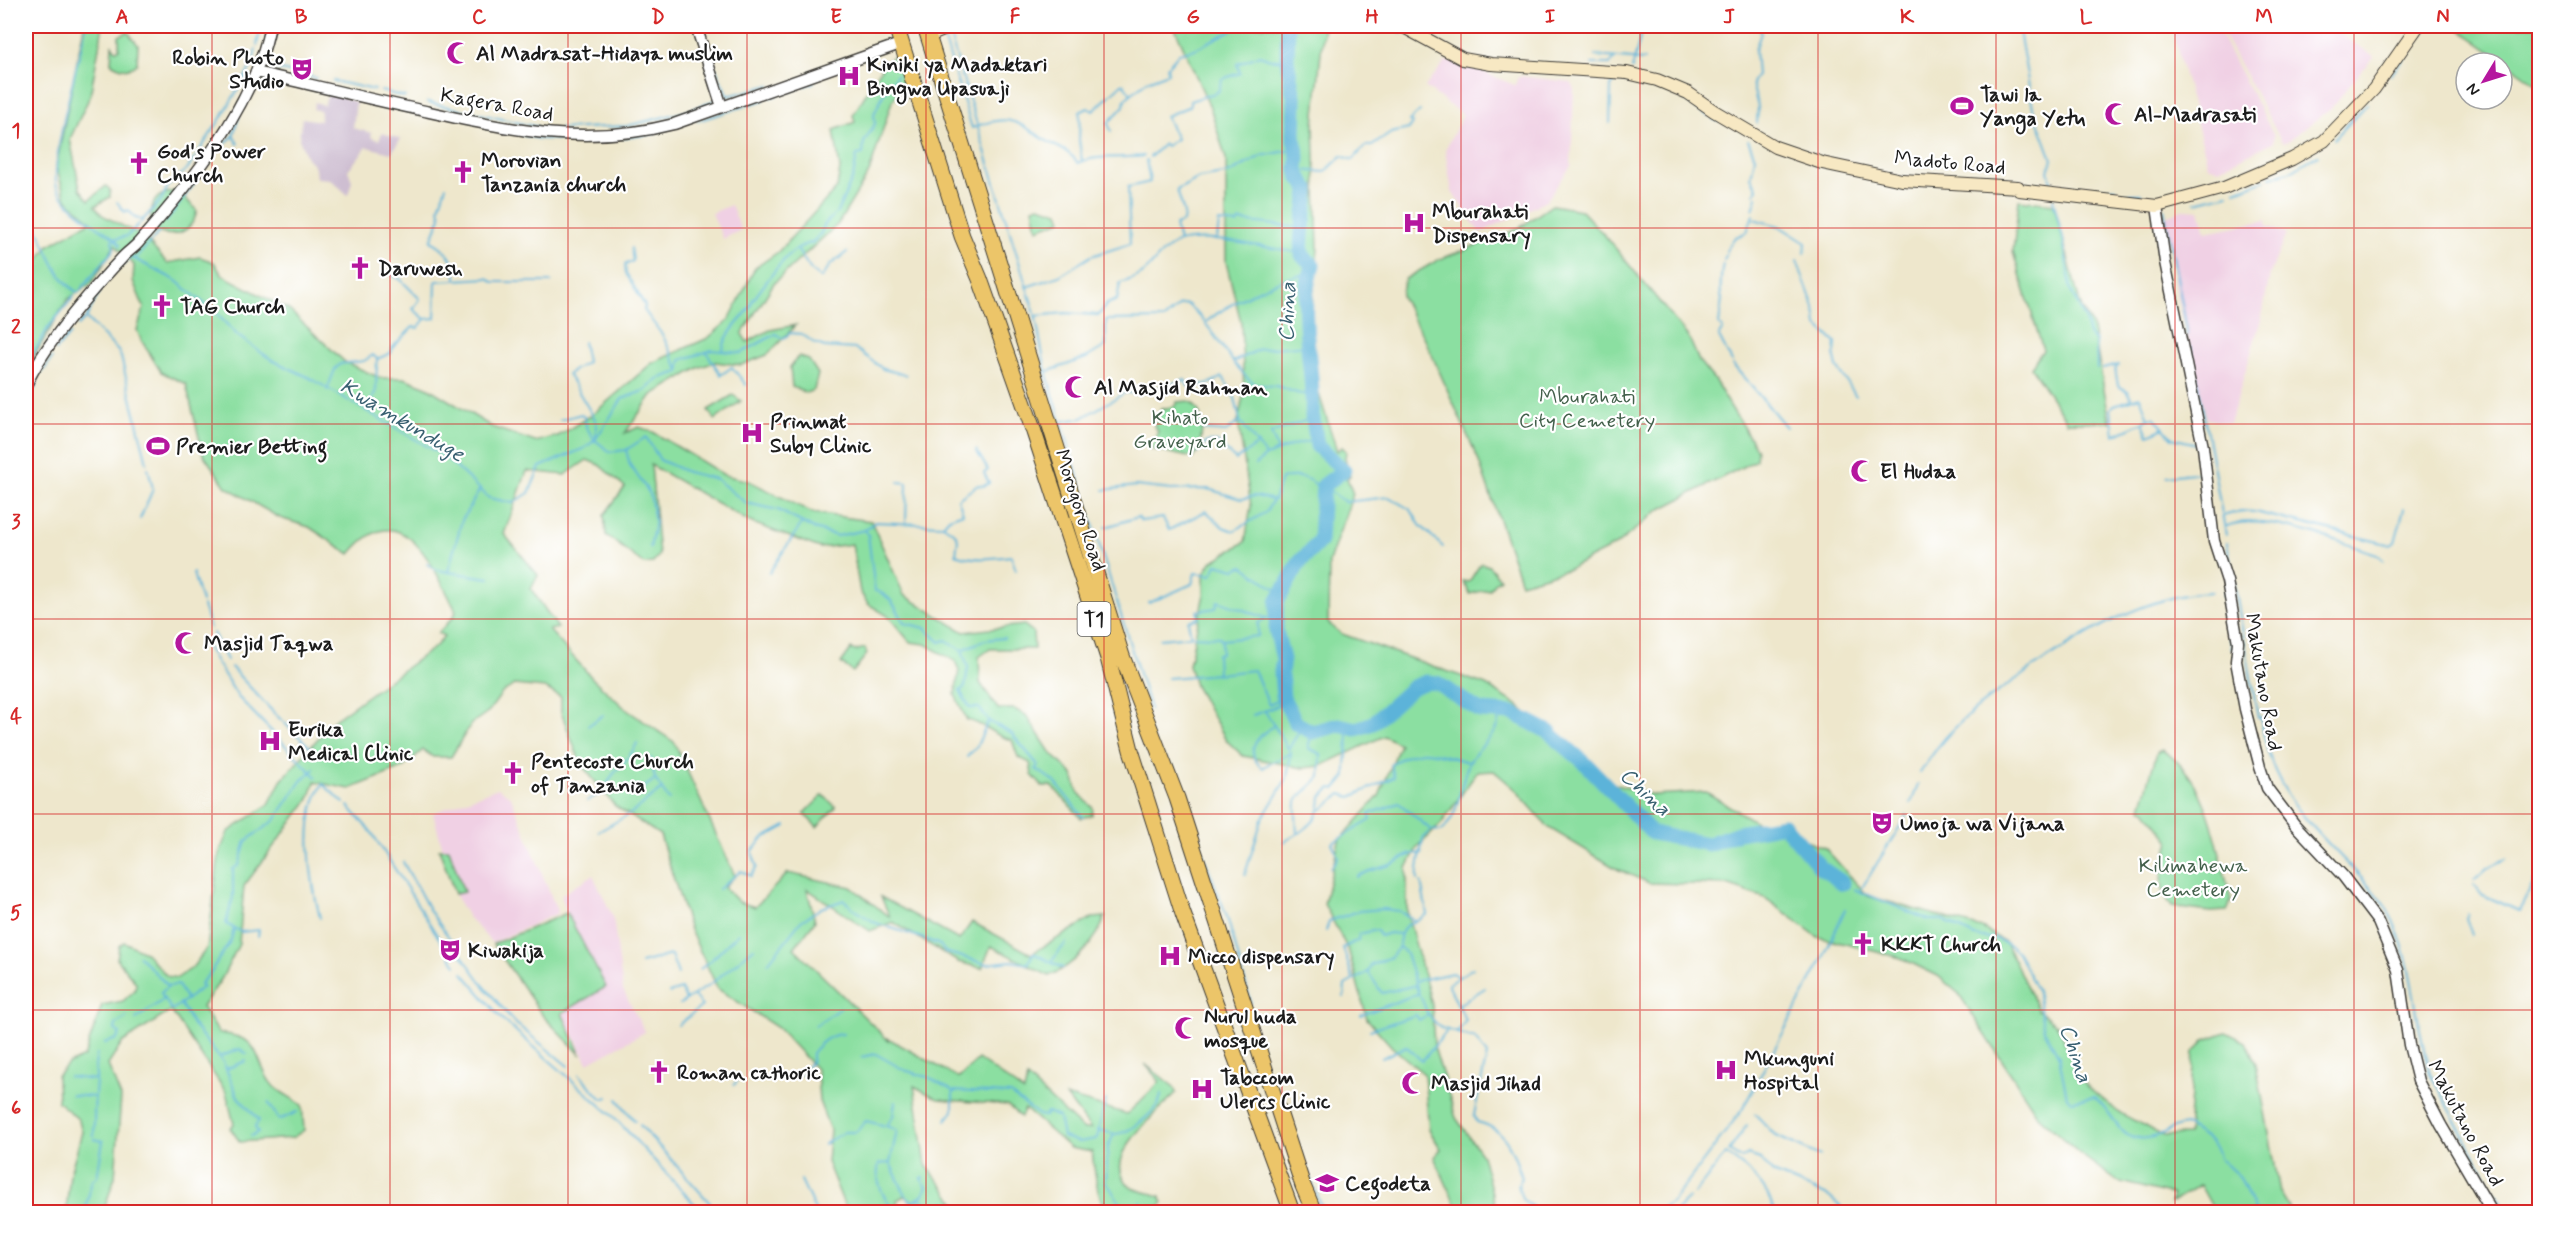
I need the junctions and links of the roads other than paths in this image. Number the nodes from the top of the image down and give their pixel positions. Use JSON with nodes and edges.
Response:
{"nodes":[{"id":1,"x":270,"y":26,"type":"edge"},
{"id":2,"x":696,"y":26,"type":"edge"},
{"id":3,"x":896,"y":26,"type":"edge"},
{"id":4,"x":954,"y":26,"type":"edge"},
{"id":5,"x":1402,"y":26,"type":"edge"},
{"id":6,"x":2418,"y":26,"type":"edge"},
{"id":7,"x":927,"y":31,"type":"edge"},
{"id":8,"x":900,"y":44,"type":"junction"},
{"id":9,"x":256,"y":72,"type":"junction"},
{"id":10,"x":722,"y":107,"type":"junction"},
{"id":11,"x":2157,"y":206,"type":"junction"},
{"id":12,"x":26,"y":385,"type":"edge"},
{"id":13,"x":1292,"y":1212,"type":"edge"},
{"id":14,"x":1314,"y":1212,"type":"edge"},
{"id":15,"x":2492,"y":1212,"type":"edge"}],
"edges":[{"from":1,"to":9,"type":"street"},
{"from":2,"to":10,"type":"street"},
{"from":3,"to":8,"type":"highway","name":"Morogoro Road","number":"T1"},
{"from":4,"to":7,"type":"main road"},
{"from":5,"to":11,"type":"main road","name":"Madoto Road"},
{"from":6,"to":11,"type":"main road","name":"Madoto Road"},
{"from":7,"to":14,"type":"highway","name":"Morogoro Road","number":"T1"},
{"from":8,"to":10,"type":"street","name":"Kagera Road"},
{"from":8,"to":13,"type":"highway","name":"Morogoro Road","number":"T1"},
{"from":9,"to":10,"type":"street","name":"Kagera Road"},
{"from":9,"to":12,"type":"street"},
{"from":11,"to":15,"type":"street","name":"Makutano Road"}]}
